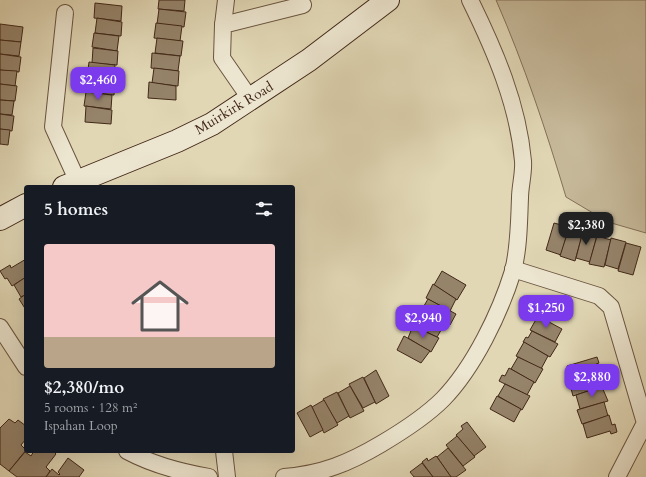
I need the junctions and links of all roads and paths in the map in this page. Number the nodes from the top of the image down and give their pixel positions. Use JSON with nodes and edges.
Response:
{"nodes":[{"id":1,"x":226,"y":0,"type":"edge"},
{"id":2,"x":388,"y":0,"type":"edge"},
{"id":3,"x":470,"y":0,"type":"edge"},
{"id":4,"x":303,"y":5,"type":"dead end"},
{"id":5,"x":65,"y":13,"type":"dead end"},
{"id":6,"x":223,"y":25,"type":"junction"},
{"id":7,"x":251,"y":100,"type":"junction"},
{"id":8,"x":71,"y":184,"type":"edge"},
{"id":9,"x":24,"y":206,"type":"edge"},
{"id":10,"x":0,"y":219,"type":"edge"},
{"id":11,"x":513,"y":269,"type":"junction"},
{"id":12,"x":0,"y":327,"type":"edge"},
{"id":13,"x":24,"y":364,"type":"edge"},
{"id":14,"x":132,"y":453,"type":"edge"},
{"id":15,"x":224,"y":453,"type":"edge"},
{"id":16,"x":327,"y":474,"type":"edge"},
{"id":17,"x":209,"y":477,"type":"edge"},
{"id":18,"x":227,"y":477,"type":"edge"},
{"id":19,"x":284,"y":477,"type":"edge"},
{"id":20,"x":617,"y":477,"type":"edge"}],
"edges":[{"from":1,"to":6,"type":"street"},
{"from":2,"to":7,"type":"main road","name":"Muirkirk Road"},
{"from":3,"to":11,"type":"street"},
{"from":4,"to":6,"type":"street"},
{"from":5,"to":8,"type":"street"},
{"from":6,"to":7,"type":"street"},
{"from":7,"to":8,"type":"main road","name":"Muirkirk Road"},
{"from":9,"to":10,"type":"main road"},
{"from":11,"to":16,"type":"street"},
{"from":11,"to":20,"type":"street"},
{"from":12,"to":13,"type":"street"},
{"from":14,"to":17,"type":"street"},
{"from":15,"to":18,"type":"street"},
{"from":16,"to":19,"type":"street"}]}
